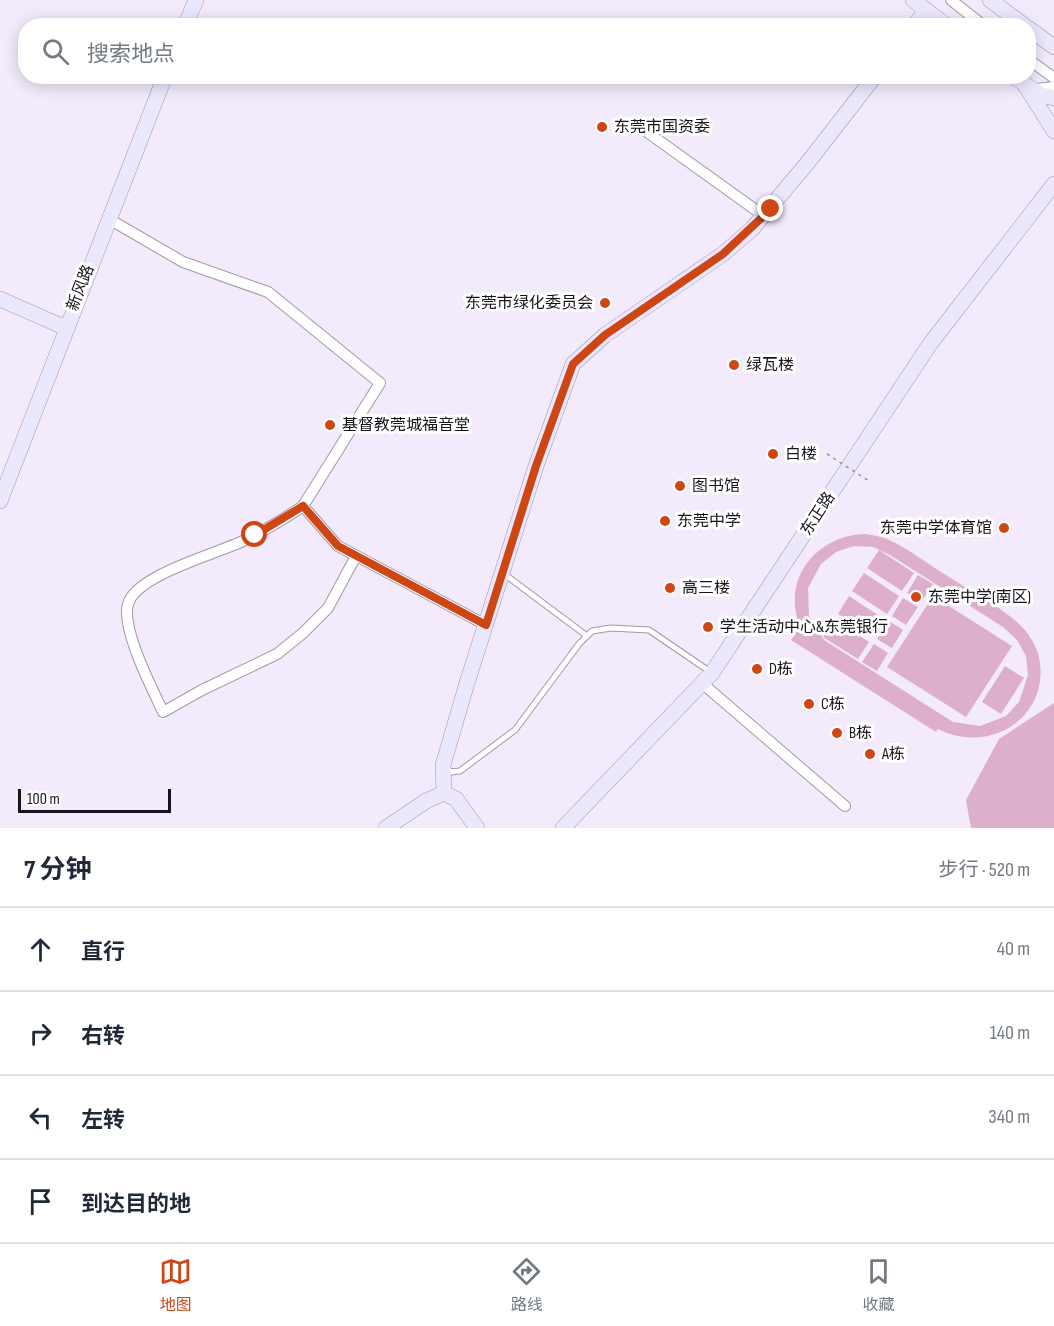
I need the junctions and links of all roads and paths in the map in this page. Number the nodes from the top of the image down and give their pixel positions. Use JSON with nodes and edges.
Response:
{"nodes":[{"id":1,"x":196,"y":0,"type":"edge"},
{"id":2,"x":913,"y":0,"type":"edge"},
{"id":3,"x":951,"y":0,"type":"edge"},
{"id":4,"x":990,"y":0,"type":"edge"},
{"id":5,"x":926,"y":10,"type":"junction"},
{"id":6,"x":188,"y":18,"type":"edge"},
{"id":7,"x":920,"y":18,"type":"edge"},
{"id":8,"x":936,"y":18,"type":"edge"},
{"id":9,"x":974,"y":18,"type":"edge"},
{"id":10,"x":1014,"y":18,"type":"edge"},
{"id":11,"x":1036,"y":33,"type":"edge"},
{"id":12,"x":1054,"y":47,"type":"edge"},
{"id":13,"x":1036,"y":64,"type":"edge"},
{"id":14,"x":1054,"y":78,"type":"edge"},
{"id":15,"x":162,"y":84,"type":"edge"},
{"id":16,"x":868,"y":84,"type":"edge"},
{"id":17,"x":1021,"y":84,"type":"edge"},
{"id":18,"x":1024,"y":84,"type":"edge"},
{"id":19,"x":1026,"y":84,"type":"edge"},
{"id":20,"x":1054,"y":87,"type":"edge"},
{"id":21,"x":1054,"y":98,"type":"edge"},
{"id":22,"x":640,"y":127,"type":"dead end"},
{"id":23,"x":1054,"y":131,"type":"edge"},
{"id":24,"x":1054,"y":184,"type":"edge"},
{"id":25,"x":764,"y":216,"type":"junction"},
{"id":26,"x":109,"y":219,"type":"junction"},
{"id":27,"x":0,"y":299,"type":"edge"},
{"id":28,"x":66,"y":328,"type":"junction"},
{"id":29,"x":827,"y":454,"type":"dead end"},
{"id":30,"x":869,"y":481,"type":"dead end"},
{"id":31,"x":0,"y":501,"type":"edge"},
{"id":32,"x":303,"y":506,"type":"junction"},
{"id":33,"x":356,"y":556,"type":"junction"},
{"id":34,"x":501,"y":572,"type":"junction"},
{"id":35,"x":486,"y":625,"type":"junction"},
{"id":36,"x":587,"y":636,"type":"junction"},
{"id":37,"x":707,"y":678,"type":"junction"},
{"id":38,"x":443,"y":765,"type":"junction"},
{"id":39,"x":444,"y":793,"type":"junction"},
{"id":40,"x":844,"y":806,"type":"dead end"},
{"id":41,"x":386,"y":828,"type":"edge"},
{"id":42,"x":477,"y":828,"type":"edge"},
{"id":43,"x":563,"y":828,"type":"edge"}],
"edges":[{"from":1,"to":6,"type":"street"},
{"from":2,"to":5,"type":"street"},
{"from":3,"to":9,"type":"street"},
{"from":4,"to":10,"type":"street"},
{"from":5,"to":7,"type":"street"},
{"from":5,"to":8,"type":"street"},
{"from":11,"to":12,"type":"street"},
{"from":13,"to":14,"type":"street"},
{"from":15,"to":26,"type":"street","name":"新风路"},
{"from":16,"to":25,"type":"street"},
{"from":17,"to":23,"type":"street"},
{"from":18,"to":21,"type":"street"},
{"from":19,"to":20,"type":"street"},
{"from":22,"to":25,"type":"street"},
{"from":24,"to":37,"type":"street","name":"东正路"},
{"from":25,"to":34,"type":"street"},
{"from":26,"to":28,"type":"street","name":"新风路"},
{"from":26,"to":32,"type":"street"},
{"from":27,"to":28,"type":"street"},
{"from":28,"to":31,"type":"street","name":"新风路"},
{"from":29,"to":30,"type":"path","bridge":true},
{"from":32,"to":33,"type":"street"},
{"from":32,"to":33,"type":"street"},
{"from":33,"to":35,"type":"street"},
{"from":34,"to":35,"type":"street"},
{"from":34,"to":36,"type":"lane"},
{"from":35,"to":38,"type":"street"},
{"from":36,"to":37,"type":"lane"},
{"from":36,"to":38,"type":"lane"},
{"from":37,"to":40,"type":"street"},
{"from":37,"to":43,"type":"street","name":"东正路"},
{"from":38,"to":39,"type":"street"},
{"from":39,"to":41,"type":"street"},
{"from":39,"to":42,"type":"street"}]}
